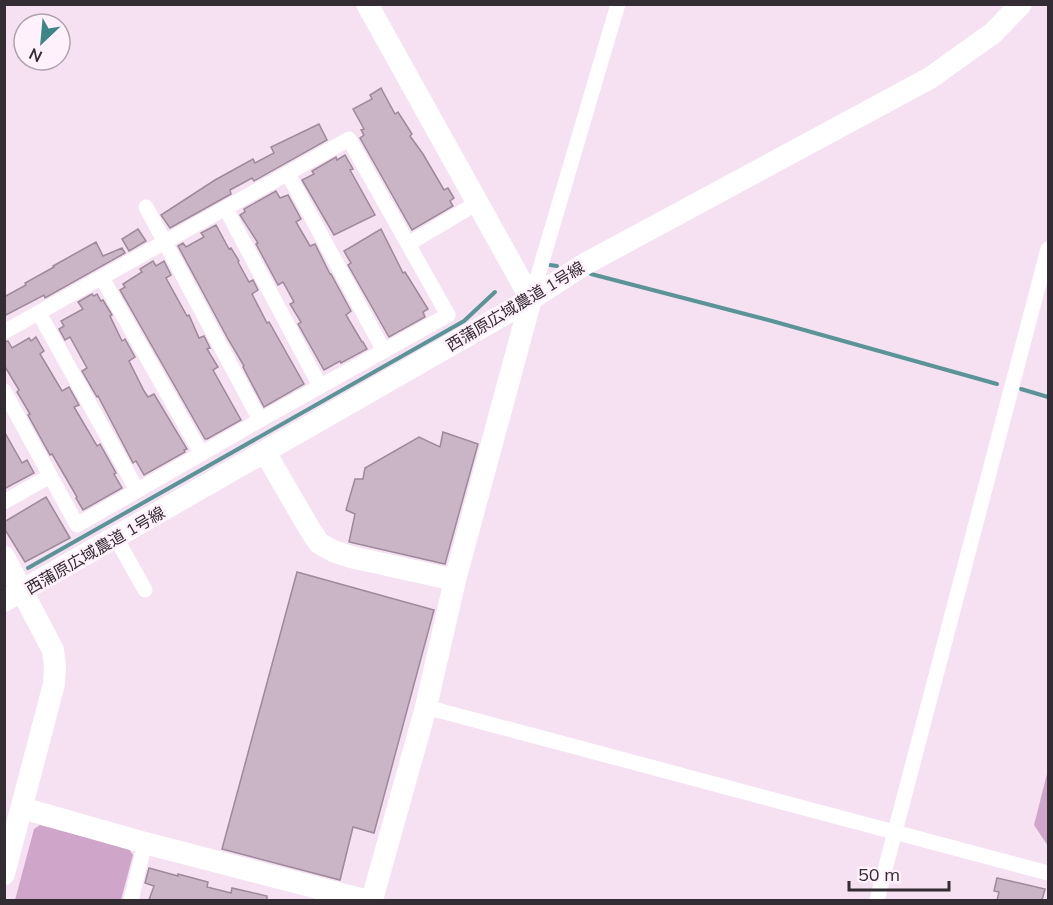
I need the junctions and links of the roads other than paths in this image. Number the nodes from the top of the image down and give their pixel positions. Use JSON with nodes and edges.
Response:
{"nodes":[{"id":1,"x":367,"y":4,"type":"edge"},
{"id":2,"x":618,"y":4,"type":"edge"},
{"id":3,"x":1021,"y":4,"type":"edge"},
{"id":4,"x":288,"y":174,"type":"junction"},
{"id":5,"x":477,"y":203,"type":"junction"},
{"id":6,"x":146,"y":207,"type":"dead end"},
{"id":7,"x":226,"y":208,"type":"junction"},
{"id":8,"x":165,"y":243,"type":"junction"},
{"id":9,"x":408,"y":244,"type":"junction"},
{"id":10,"x":1048,"y":249,"type":"edge"},
{"id":11,"x":102,"y":278,"type":"junction"},
{"id":12,"x":531,"y":299,"type":"junction"},
{"id":13,"x":39,"y":313,"type":"junction"},
{"id":14,"x":4,"y":332,"type":"edge"},
{"id":15,"x":384,"y":351,"type":"junction"},
{"id":16,"x":320,"y":386,"type":"junction"},
{"id":17,"x":4,"y":391,"type":"edge"},
{"id":18,"x":260,"y":420,"type":"junction"},
{"id":19,"x":265,"y":452,"type":"junction"},
{"id":20,"x":201,"y":453,"type":"junction"},
{"id":21,"x":50,"y":476,"type":"junction"},
{"id":22,"x":137,"y":490,"type":"junction"},
{"id":23,"x":4,"y":502,"type":"edge"},
{"id":24,"x":116,"y":538,"type":"junction"},
{"id":25,"x":4,"y":558,"type":"edge"},
{"id":26,"x":455,"y":580,"type":"junction"},
{"id":27,"x":145,"y":590,"type":"dead end"},
{"id":28,"x":13,"y":596,"type":"edge"},
{"id":29,"x":426,"y":707,"type":"junction"},
{"id":30,"x":22,"y":808,"type":"junction"},
{"id":31,"x":896,"y":833,"type":"junction"},
{"id":32,"x":146,"y":843,"type":"junction"},
{"id":33,"x":1048,"y":873,"type":"edge"},
{"id":34,"x":4,"y":874,"type":"edge"},
{"id":35,"x":131,"y":900,"type":"edge"},
{"id":36,"x":364,"y":900,"type":"edge"},
{"id":37,"x":372,"y":900,"type":"edge"},
{"id":38,"x":877,"y":900,"type":"edge"}],
"edges":[{"from":1,"to":5,"type":"street"},
{"from":2,"to":12,"type":"street"},
{"from":3,"to":12,"type":"street","name":"西蒲原広域農道 1号線"},
{"from":4,"to":7,"type":"street"},
{"from":4,"to":9,"type":"street"},
{"from":4,"to":15,"type":"street"},
{"from":5,"to":9,"type":"street"},
{"from":5,"to":12,"type":"street"},
{"from":6,"to":8,"type":"street"},
{"from":7,"to":8,"type":"street"},
{"from":7,"to":16,"type":"street"},
{"from":8,"to":11,"type":"street"},
{"from":8,"to":18,"type":"street"},
{"from":9,"to":15,"type":"street"},
{"from":10,"to":31,"type":"street"},
{"from":11,"to":13,"type":"street"},
{"from":11,"to":20,"type":"street"},
{"from":12,"to":19,"type":"street","name":"西蒲原広域農道 1号線"},
{"from":12,"to":26,"type":"street"},
{"from":13,"to":14,"type":"street"},
{"from":13,"to":22,"type":"street"},
{"from":15,"to":16,"type":"street"},
{"from":16,"to":18,"type":"street"},
{"from":17,"to":21,"type":"street"},
{"from":18,"to":20,"type":"street"},
{"from":19,"to":24,"type":"street","name":"西蒲原広域農道 1号線"},
{"from":19,"to":26,"type":"street"},
{"from":20,"to":22,"type":"street"},
{"from":21,"to":22,"type":"street"},
{"from":21,"to":23,"type":"street"},
{"from":24,"to":27,"type":"street"},
{"from":24,"to":28,"type":"street","name":"西蒲原広域農道 1号線"},
{"from":25,"to":28,"type":"street"},
{"from":26,"to":29,"type":"street"},
{"from":28,"to":30,"type":"street"},
{"from":29,"to":31,"type":"street"},
{"from":29,"to":37,"type":"street"},
{"from":30,"to":32,"type":"street"},
{"from":30,"to":34,"type":"street"},
{"from":31,"to":33,"type":"street"},
{"from":31,"to":38,"type":"street"},
{"from":32,"to":35,"type":"street"},
{"from":32,"to":36,"type":"street"}]}
